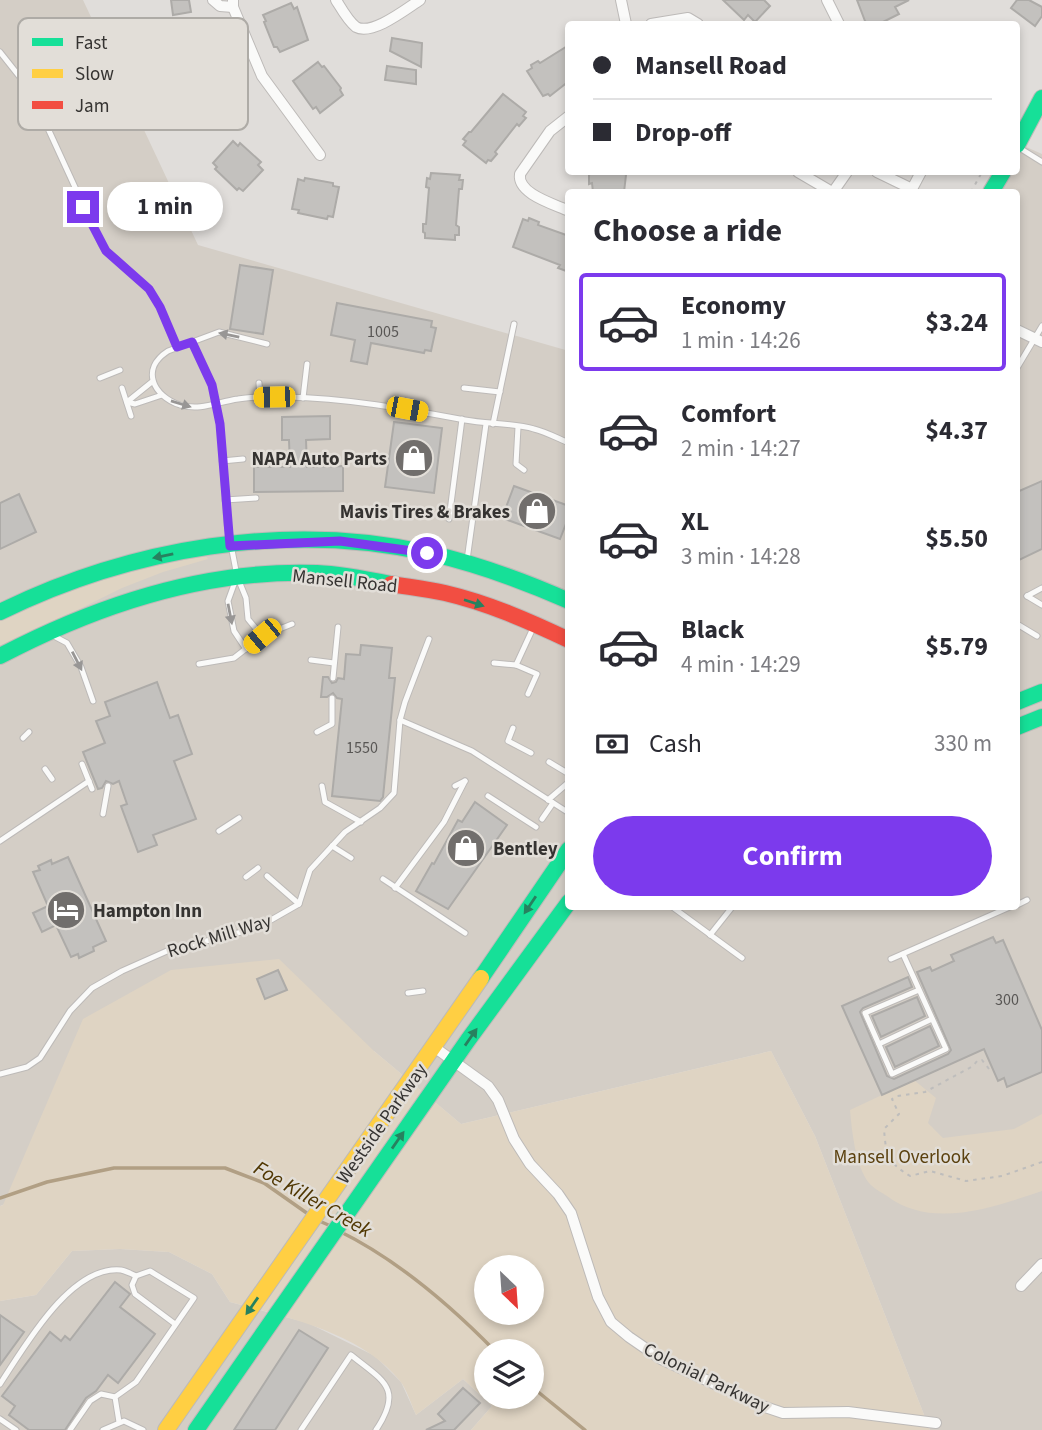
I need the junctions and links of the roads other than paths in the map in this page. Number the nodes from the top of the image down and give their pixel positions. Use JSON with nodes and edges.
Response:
{"nodes":[{"id":1,"x":213,"y":0,"type":"edge"},
{"id":2,"x":336,"y":0,"type":"edge"},
{"id":3,"x":420,"y":0,"type":"edge"},
{"id":4,"x":621,"y":0,"type":"edge"},
{"id":5,"x":827,"y":0,"type":"edge"},
{"id":6,"x":233,"y":4,"type":"edge"},
{"id":7,"x":625,"y":21,"type":"edge"},
{"id":8,"x":670,"y":21,"type":"edge"},
{"id":9,"x":693,"y":21,"type":"edge"},
{"id":10,"x":838,"y":21,"type":"edge"},
{"id":11,"x":248,"y":41,"type":"edge"},
{"id":12,"x":0,"y":52,"type":"edge"},
{"id":13,"x":18,"y":76,"type":"edge"},
{"id":14,"x":1042,"y":98,"type":"edge"},
{"id":15,"x":565,"y":119,"type":"edge"},
{"id":16,"x":49,"y":130,"type":"edge"},
{"id":17,"x":1020,"y":140,"type":"edge"},
{"id":18,"x":1020,"y":148,"type":"edge"},
{"id":19,"x":320,"y":155,"type":"dead end"},
{"id":20,"x":1042,"y":162,"type":"edge"},
{"id":21,"x":803,"y":175,"type":"edge"},
{"id":22,"x":883,"y":175,"type":"edge"},
{"id":23,"x":828,"y":189,"type":"edge"},
{"id":24,"x":912,"y":189,"type":"edge"},
{"id":25,"x":565,"y":209,"type":"edge"},
{"id":26,"x":514,"y":324,"type":"dead end"},
{"id":27,"x":1042,"y":326,"type":"edge"},
{"id":28,"x":1020,"y":332,"type":"edge"},
{"id":29,"x":1038,"y":341,"type":"edge"},
{"id":30,"x":192,"y":342,"type":"junction"},
{"id":31,"x":267,"y":344,"type":"dead end"},
{"id":32,"x":177,"y":347,"type":"junction"},
{"id":33,"x":307,"y":364,"type":"dead end"},
{"id":34,"x":1020,"y":364,"type":"edge"},
{"id":35,"x":120,"y":370,"type":"dead end"},
{"id":36,"x":100,"y":378,"type":"dead end"},
{"id":37,"x":153,"y":381,"type":"junction"},
{"id":38,"x":259,"y":383,"type":"dead end"},
{"id":39,"x":122,"y":388,"type":"dead end"},
{"id":40,"x":464,"y":388,"type":"dead end"},
{"id":41,"x":500,"y":392,"type":"junction"},
{"id":42,"x":162,"y":395,"type":"junction"},
{"id":43,"x":260,"y":398,"type":"junction"},
{"id":44,"x":303,"y":398,"type":"junction"},
{"id":45,"x":127,"y":401,"type":"junction"},
{"id":46,"x":216,"y":404,"type":"junction"},
{"id":47,"x":131,"y":416,"type":"dead end"},
{"id":48,"x":462,"y":419,"type":"junction"},
{"id":49,"x":486,"y":424,"type":"junction"},
{"id":50,"x":494,"y":424,"type":"junction"},
{"id":51,"x":518,"y":427,"type":"junction"},
{"id":52,"x":565,"y":441,"type":"edge"},
{"id":53,"x":243,"y":458,"type":"dead end"},
{"id":54,"x":222,"y":461,"type":"junction"},
{"id":55,"x":524,"y":470,"type":"dead end"},
{"id":56,"x":256,"y":498,"type":"dead end"},
{"id":57,"x":225,"y":500,"type":"junction"},
{"id":58,"x":449,"y":519,"type":"dead end"},
{"id":59,"x":230,"y":546,"type":"junction"},
{"id":60,"x":467,"y":563,"type":"junction"},
{"id":61,"x":237,"y":576,"type":"junction"},
{"id":62,"x":1042,"y":588,"type":"edge"},
{"id":63,"x":565,"y":599,"type":"edge"},
{"id":64,"x":1042,"y":605,"type":"edge"},
{"id":65,"x":0,"y":612,"type":"edge"},
{"id":66,"x":292,"y":624,"type":"dead end"},
{"id":67,"x":535,"y":625,"type":"junction"},
{"id":68,"x":1020,"y":626,"type":"edge"},
{"id":69,"x":338,"y":627,"type":"dead end"},
{"id":70,"x":47,"y":632,"type":"junction"},
{"id":71,"x":262,"y":636,"type":"junction"},
{"id":72,"x":1037,"y":636,"type":"dead end"},
{"id":73,"x":565,"y":638,"type":"edge"},
{"id":74,"x":429,"y":639,"type":"dead end"},
{"id":75,"x":246,"y":649,"type":"junction"},
{"id":76,"x":0,"y":656,"type":"edge"},
{"id":77,"x":311,"y":660,"type":"dead end"},
{"id":78,"x":334,"y":663,"type":"junction"},
{"id":79,"x":494,"y":663,"type":"dead end"},
{"id":80,"x":199,"y":664,"type":"dead end"},
{"id":81,"x":516,"y":665,"type":"junction"},
{"id":82,"x":334,"y":678,"type":"dead end"},
{"id":83,"x":1042,"y":692,"type":"edge"},
{"id":84,"x":528,"y":694,"type":"dead end"},
{"id":85,"x":332,"y":698,"type":"dead end"},
{"id":86,"x":93,"y":701,"type":"dead end"},
{"id":87,"x":1020,"y":701,"type":"edge"},
{"id":88,"x":1042,"y":717,"type":"edge"},
{"id":89,"x":400,"y":720,"type":"junction"},
{"id":90,"x":1020,"y":726,"type":"edge"},
{"id":91,"x":513,"y":728,"type":"dead end"},
{"id":92,"x":29,"y":732,"type":"dead end"},
{"id":93,"x":317,"y":732,"type":"dead end"},
{"id":94,"x":23,"y":738,"type":"dead end"},
{"id":95,"x":531,"y":753,"type":"dead end"},
{"id":96,"x":549,"y":762,"type":"dead end"},
{"id":97,"x":82,"y":764,"type":"dead end"},
{"id":98,"x":45,"y":769,"type":"dead end"},
{"id":99,"x":565,"y":772,"type":"edge"},
{"id":100,"x":52,"y":779,"type":"dead end"},
{"id":101,"x":89,"y":781,"type":"junction"},
{"id":102,"x":107,"y":786,"type":"dead end"},
{"id":103,"x":322,"y":786,"type":"dead end"},
{"id":104,"x":455,"y":786,"type":"dead end"},
{"id":105,"x":565,"y":786,"type":"edge"},
{"id":106,"x":92,"y":789,"type":"dead end"},
{"id":107,"x":488,"y":796,"type":"dead end"},
{"id":108,"x":551,"y":802,"type":"junction"},
{"id":109,"x":565,"y":811,"type":"edge"},
{"id":110,"x":103,"y":814,"type":"dead end"},
{"id":111,"x":239,"y":818,"type":"dead end"},
{"id":112,"x":541,"y":819,"type":"dead end"},
{"id":113,"x":361,"y":822,"type":"junction"},
{"id":114,"x":536,"y":827,"type":"dead end"},
{"id":115,"x":219,"y":831,"type":"dead end"},
{"id":116,"x":0,"y":841,"type":"edge"},
{"id":117,"x":332,"y":846,"type":"junction"},
{"id":118,"x":565,"y":855,"type":"edge"},
{"id":119,"x":351,"y":858,"type":"dead end"},
{"id":120,"x":258,"y":868,"type":"dead end"},
{"id":121,"x":267,"y":876,"type":"dead end"},
{"id":122,"x":246,"y":877,"type":"dead end"},
{"id":123,"x":383,"y":879,"type":"dead end"},
{"id":124,"x":395,"y":888,"type":"junction"},
{"id":125,"x":1027,"y":900,"type":"dead end"},
{"id":126,"x":299,"y":904,"type":"junction"},
{"id":127,"x":1020,"y":904,"type":"edge"},
{"id":128,"x":565,"y":908,"type":"edge"},
{"id":129,"x":676,"y":910,"type":"edge"},
{"id":130,"x":730,"y":910,"type":"edge"},
{"id":131,"x":1006,"y":910,"type":"edge"},
{"id":132,"x":466,"y":933,"type":"dead end"},
{"id":133,"x":710,"y":935,"type":"junction"},
{"id":134,"x":903,"y":954,"type":"junction"},
{"id":135,"x":742,"y":958,"type":"dead end"},
{"id":136,"x":891,"y":958,"type":"dead end"},
{"id":137,"x":919,"y":990,"type":"junction"},
{"id":138,"x":423,"y":991,"type":"dead end"},
{"id":139,"x":408,"y":993,"type":"dead end"},
{"id":140,"x":932,"y":1019,"type":"junction"},
{"id":141,"x":879,"y":1044,"type":"junction"},
{"id":142,"x":435,"y":1047,"type":"junction"},
{"id":143,"x":454,"y":1061,"type":"junction"},
{"id":144,"x":0,"y":1074,"type":"edge"},
{"id":145,"x":1042,"y":1264,"type":"edge"},
{"id":146,"x":136,"y":1276,"type":"junction"},
{"id":147,"x":1021,"y":1286,"type":"dead end"},
{"id":148,"x":176,"y":1324,"type":"junction"},
{"id":149,"x":0,"y":1384,"type":"edge"},
{"id":150,"x":116,"y":1397,"type":"junction"},
{"id":151,"x":0,"y":1419,"type":"edge"},
{"id":152,"x":119,"y":1422,"type":"junction"},
{"id":153,"x":936,"y":1423,"type":"dead end"},
{"id":154,"x":199,"y":1428,"type":"edge"},
{"id":155,"x":16,"y":1430,"type":"edge"},
{"id":156,"x":70,"y":1430,"type":"edge"},
{"id":157,"x":103,"y":1430,"type":"edge"},
{"id":158,"x":143,"y":1430,"type":"edge"},
{"id":159,"x":166,"y":1430,"type":"edge"},
{"id":160,"x":301,"y":1430,"type":"edge"},
{"id":161,"x":376,"y":1430,"type":"edge"}],
"edges":[{"from":1,"to":6,"type":"street"},
{"from":2,"to":3,"type":"street"},
{"from":4,"to":7,"type":"street"},
{"from":5,"to":10,"type":"street"},
{"from":8,"to":9,"type":"street"},
{"from":11,"to":19,"type":"street"},
{"from":12,"to":13,"type":"lane"},
{"from":14,"to":17,"type":"main road"},
{"from":15,"to":25,"type":"street"},
{"from":16,"to":32,"type":"lane"},
{"from":18,"to":20,"type":"lane"},
{"from":21,"to":23,"type":"street"},
{"from":22,"to":24,"type":"street"},
{"from":26,"to":41,"type":"lane"},
{"from":27,"to":29,"type":"lane"},
{"from":28,"to":29,"type":"street"},
{"from":29,"to":34,"type":"lane"},
{"from":31,"to":30,"type":"lane","one_way":true},
{"from":30,"to":32,"type":"lane"},
{"from":30,"to":46,"type":"lane"},
{"from":32,"to":37,"type":"lane"},
{"from":33,"to":44,"type":"lane"},
{"from":35,"to":36,"type":"lane"},
{"from":37,"to":42,"type":"lane"},
{"from":37,"to":45,"type":"lane"},
{"from":38,"to":43,"type":"lane"},
{"from":39,"to":45,"type":"lane"},
{"from":40,"to":41,"type":"lane"},
{"from":41,"to":50,"type":"lane"},
{"from":42,"to":45,"type":"lane"},
{"from":42,"to":46,"type":"lane","one_way":true},
{"from":43,"to":44,"type":"lane"},
{"from":43,"to":46,"type":"lane"},
{"from":44,"to":48,"type":"lane"},
{"from":45,"to":47,"type":"lane"},
{"from":46,"to":54,"type":"lane"},
{"from":48,"to":49,"type":"lane"},
{"from":48,"to":58,"type":"lane"},
{"from":49,"to":50,"type":"lane"},
{"from":49,"to":60,"type":"lane"},
{"from":50,"to":51,"type":"lane"},
{"from":51,"to":52,"type":"lane"},
{"from":51,"to":55,"type":"lane"},
{"from":53,"to":54,"type":"lane"},
{"from":54,"to":57,"type":"lane"},
{"from":56,"to":57,"type":"lane"},
{"from":57,"to":59,"type":"lane"},
{"from":59,"to":60,"type":"main road","name":"Mansell Road"},
{"from":59,"to":61,"type":"lane"},
{"from":59,"to":65,"type":"main road","name":"Mansell Road","one_way":true},
{"from":60,"to":63,"type":"main road","name":"Mansell Road"},
{"from":61,"to":67,"type":"main road","name":"Mansell Road","one_way":true},
{"from":61,"to":70,"type":"main road","name":"Mansell Road"},
{"from":61,"to":71,"type":"lane"},
{"from":61,"to":75,"type":"lane","one_way":true},
{"from":62,"to":64,"type":"lane"},
{"from":66,"to":71,"type":"lane"},
{"from":67,"to":73,"type":"main road","name":"Mansell Road"},
{"from":67,"to":81,"type":"lane"},
{"from":68,"to":72,"type":"lane"},
{"from":69,"to":78,"type":"lane"},
{"from":70,"to":76,"type":"main road","name":"Mansell Road"},
{"from":70,"to":86,"type":"lane","one_way":true},
{"from":71,"to":75,"type":"lane"},
{"from":74,"to":89,"type":"lane"},
{"from":75,"to":80,"type":"lane"},
{"from":77,"to":78,"type":"lane"},
{"from":78,"to":82,"type":"lane"},
{"from":79,"to":81,"type":"lane"},
{"from":81,"to":84,"type":"lane"},
{"from":83,"to":87,"type":"main road"},
{"from":85,"to":93,"type":"lane"},
{"from":88,"to":90,"type":"main road"},
{"from":89,"to":108,"type":"lane"},
{"from":89,"to":113,"type":"lane"},
{"from":91,"to":95,"type":"lane"},
{"from":92,"to":94,"type":"lane"},
{"from":96,"to":99,"type":"lane"},
{"from":97,"to":101,"type":"lane"},
{"from":98,"to":100,"type":"lane"},
{"from":101,"to":106,"type":"lane"},
{"from":101,"to":116,"type":"lane"},
{"from":102,"to":110,"type":"lane"},
{"from":103,"to":113,"type":"lane"},
{"from":104,"to":124,"type":"lane"},
{"from":105,"to":108,"type":"lane"},
{"from":107,"to":114,"type":"lane"},
{"from":108,"to":109,"type":"lane"},
{"from":108,"to":112,"type":"lane"},
{"from":111,"to":115,"type":"lane"},
{"from":113,"to":117,"type":"lane"},
{"from":117,"to":119,"type":"lane"},
{"from":117,"to":126,"type":"lane"},
{"from":118,"to":142,"type":"main road","name":"Westside Parkway","one_way":true},
{"from":120,"to":122,"type":"lane"},
{"from":121,"to":126,"type":"lane"},
{"from":123,"to":124,"type":"lane"},
{"from":124,"to":132,"type":"lane"},
{"from":125,"to":127,"type":"lane"},
{"from":126,"to":144,"type":"lane","name":"Rock Mill Way"},
{"from":143,"to":128,"type":"main road","name":"Westside Parkway","one_way":true},
{"from":129,"to":133,"type":"lane"},
{"from":130,"to":133,"type":"lane"},
{"from":131,"to":134,"type":"lane"},
{"from":133,"to":135,"type":"lane"},
{"from":134,"to":136,"type":"lane"},
{"from":134,"to":137,"type":"lane"},
{"from":137,"to":140,"type":"lane"},
{"from":137,"to":141,"type":"lane"},
{"from":138,"to":139,"type":"lane"},
{"from":140,"to":141,"type":"lane"},
{"from":140,"to":141,"type":"lane"},
{"from":142,"to":143,"type":"street","name":"Colonial Parkway"},
{"from":142,"to":159,"type":"main road","name":"Westside Parkway","one_way":true},
{"from":143,"to":153,"type":"street","name":"Colonial Parkway"},
{"from":154,"to":143,"type":"main road","name":"Westside Parkway","one_way":true},
{"from":145,"to":147,"type":"street"},
{"from":146,"to":148,"type":"lane"},
{"from":146,"to":148,"type":"lane"},
{"from":146,"to":149,"type":"lane"},
{"from":148,"to":150,"type":"lane"},
{"from":150,"to":152,"type":"lane"},
{"from":150,"to":156,"type":"lane"},
{"from":151,"to":155,"type":"lane"},
{"from":152,"to":157,"type":"lane"},
{"from":152,"to":158,"type":"lane"},
{"from":160,"to":161,"type":"lane"}]}
